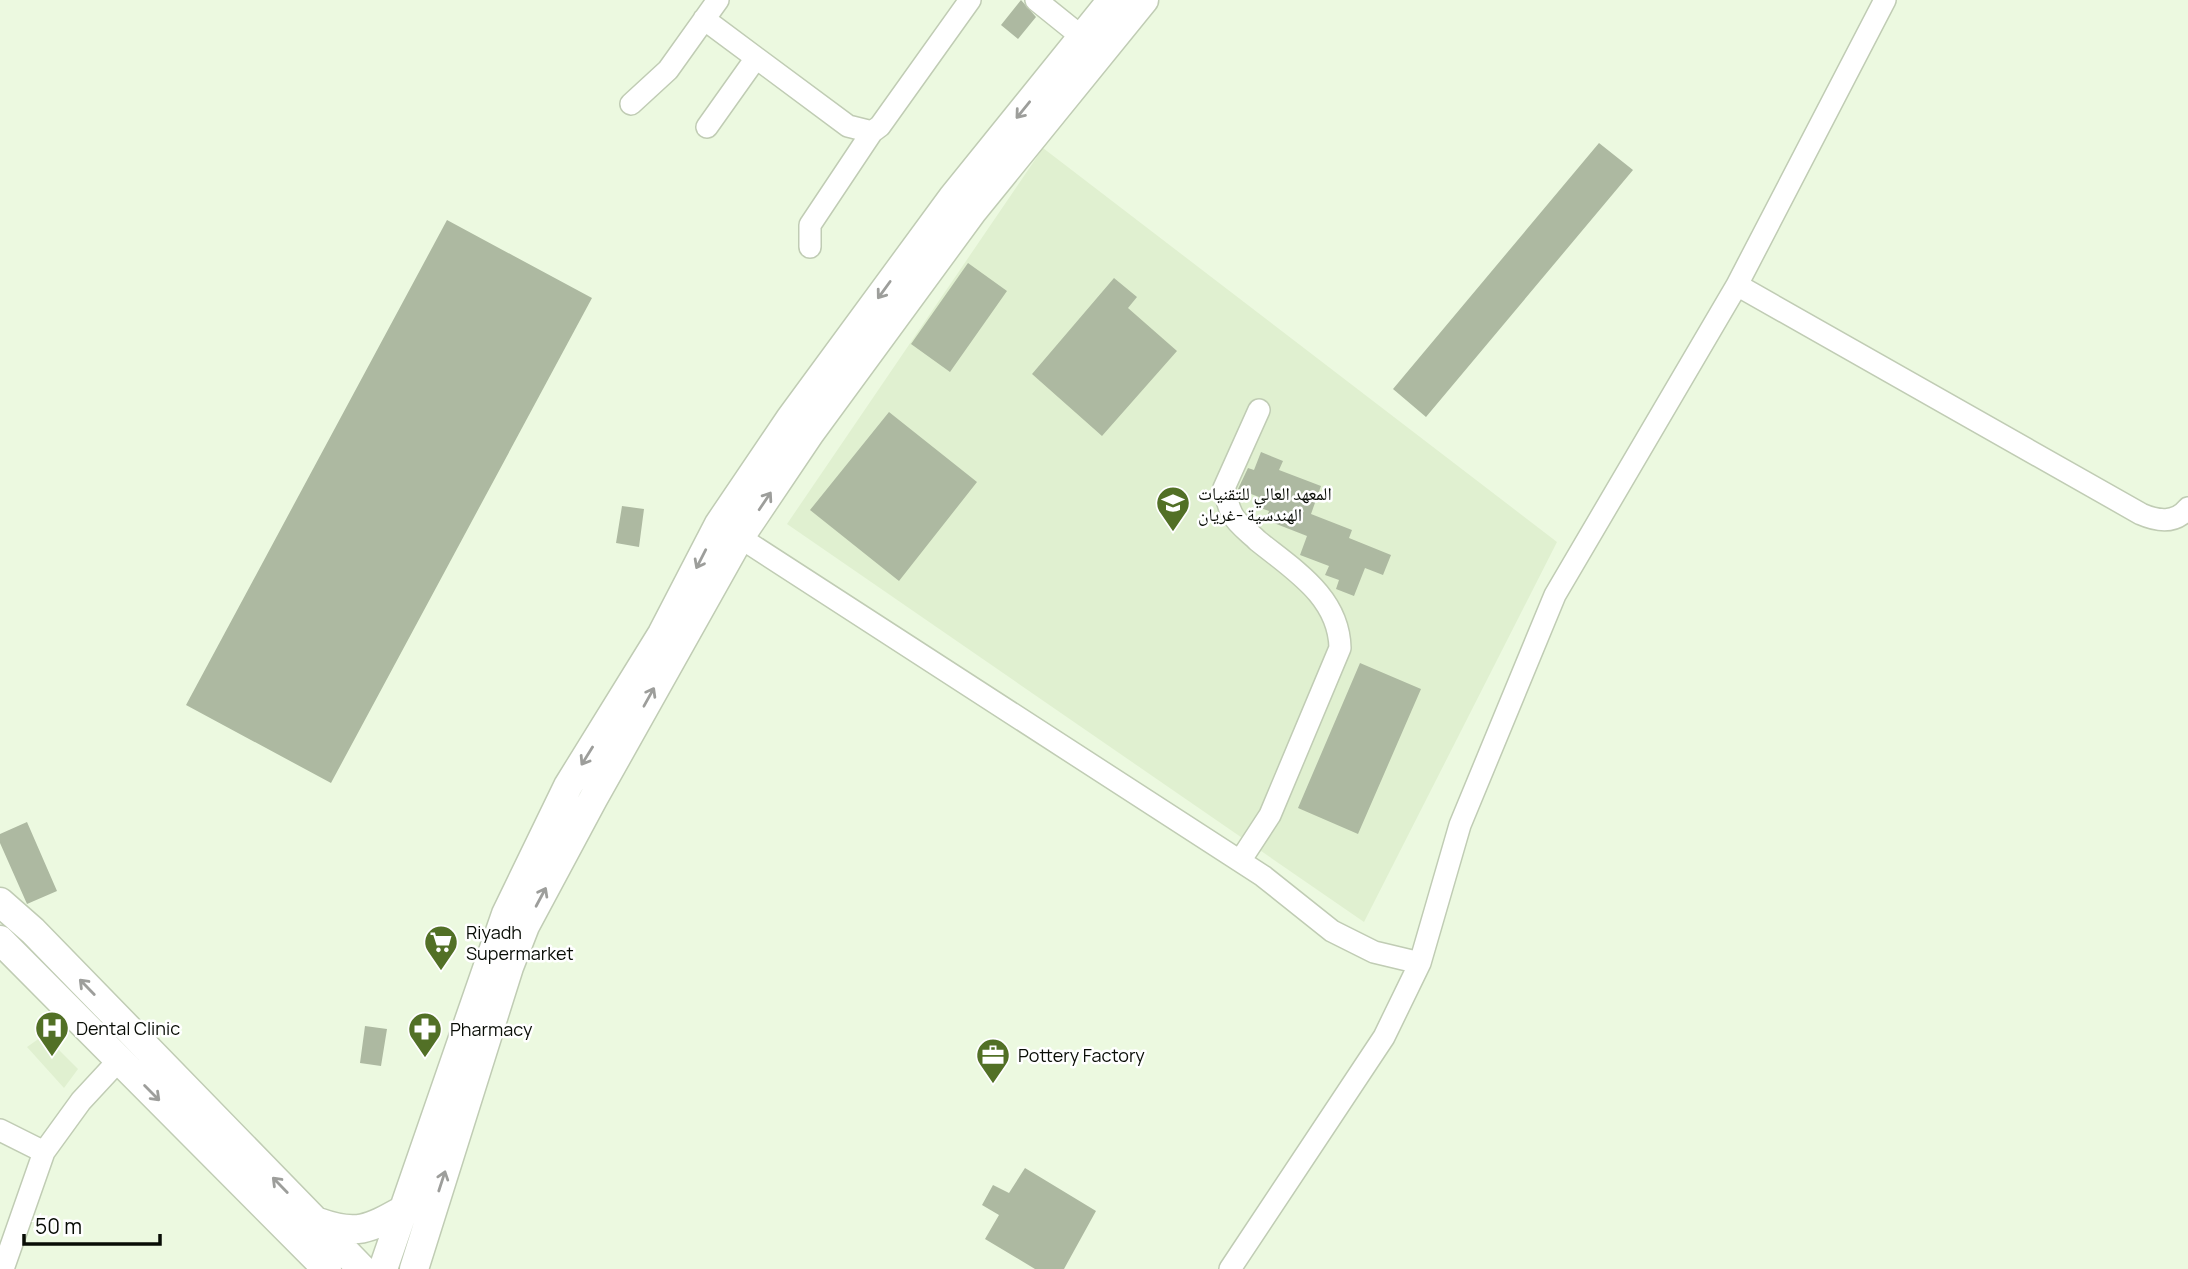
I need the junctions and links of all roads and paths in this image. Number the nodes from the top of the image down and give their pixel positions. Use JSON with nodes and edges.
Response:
{"nodes":[{"id":1,"x":718,"y":0,"type":"edge"},
{"id":2,"x":970,"y":0,"type":"edge"},
{"id":3,"x":1036,"y":0,"type":"edge"},
{"id":4,"x":1112,"y":0,"type":"edge"},
{"id":5,"x":1144,"y":0,"type":"edge"},
{"id":6,"x":1885,"y":0,"type":"edge"},
{"id":7,"x":705,"y":19,"type":"junction"},
{"id":8,"x":1082,"y":37,"type":"junction"},
{"id":9,"x":756,"y":58,"type":"junction"},
{"id":10,"x":1063,"y":80,"type":"junction"},
{"id":11,"x":631,"y":104,"type":"dead end"},
{"id":12,"x":706,"y":127,"type":"dead end"},
{"id":13,"x":872,"y":132,"type":"junction"},
{"id":14,"x":810,"y":247,"type":"dead end"},
{"id":15,"x":1737,"y":285,"type":"junction"},
{"id":16,"x":1259,"y":410,"type":"dead end"},
{"id":17,"x":2188,"y":508,"type":"edge"},
{"id":18,"x":730,"y":531,"type":"junction"},
{"id":19,"x":1240,"y":861,"type":"junction"},
{"id":20,"x":0,"y":902,"type":"edge"},
{"id":21,"x":0,"y":940,"type":"edge"},
{"id":22,"x":1420,"y":963,"type":"junction"},
{"id":23,"x":119,"y":1060,"type":"junction"},
{"id":24,"x":0,"y":1130,"type":"edge"},
{"id":25,"x":44,"y":1152,"type":"junction"},
{"id":26,"x":416,"y":1216,"type":"junction"},
{"id":27,"x":316,"y":1221,"type":"junction"},
{"id":28,"x":9,"y":1266,"type":"edge"},
{"id":29,"x":327,"y":1269,"type":"edge"},
{"id":30,"x":362,"y":1269,"type":"edge"},
{"id":31,"x":383,"y":1269,"type":"edge"},
{"id":32,"x":414,"y":1269,"type":"edge"},
{"id":33,"x":434,"y":1269,"type":"edge"},
{"id":34,"x":1230,"y":1269,"type":"edge"}],
"edges":[{"from":1,"to":7,"type":"street"},
{"from":2,"to":13,"type":"street"},
{"from":3,"to":8,"type":"street"},
{"from":4,"to":8,"type":"main road"},
{"from":5,"to":10,"type":"main road"},
{"from":6,"to":15,"type":"street"},
{"from":7,"to":9,"type":"street"},
{"from":7,"to":11,"type":"street"},
{"from":8,"to":10,"type":"main road"},
{"from":9,"to":12,"type":"street"},
{"from":9,"to":13,"type":"street"},
{"from":10,"to":18,"type":"main road"},
{"from":13,"to":14,"type":"street"},
{"from":15,"to":17,"type":"street"},
{"from":15,"to":22,"type":"street"},
{"from":16,"to":19,"type":"street"},
{"from":18,"to":19,"type":"street"},
{"from":18,"to":26,"type":"main road"},
{"from":19,"to":22,"type":"street"},
{"from":27,"to":20,"type":"main road","one_way":true},
{"from":21,"to":23,"type":"main road"},
{"from":22,"to":34,"type":"street"},
{"from":23,"to":25,"type":"street"},
{"from":23,"to":29,"type":"main road","one_way":true},
{"from":24,"to":25,"type":"street"},
{"from":25,"to":28,"type":"street"},
{"from":26,"to":27,"type":"main road"},
{"from":26,"to":31,"type":"main road"},
{"from":26,"to":32,"type":"main road"},
{"from":26,"to":33,"type":"main road"},
{"from":27,"to":30,"type":"main road"}]}
